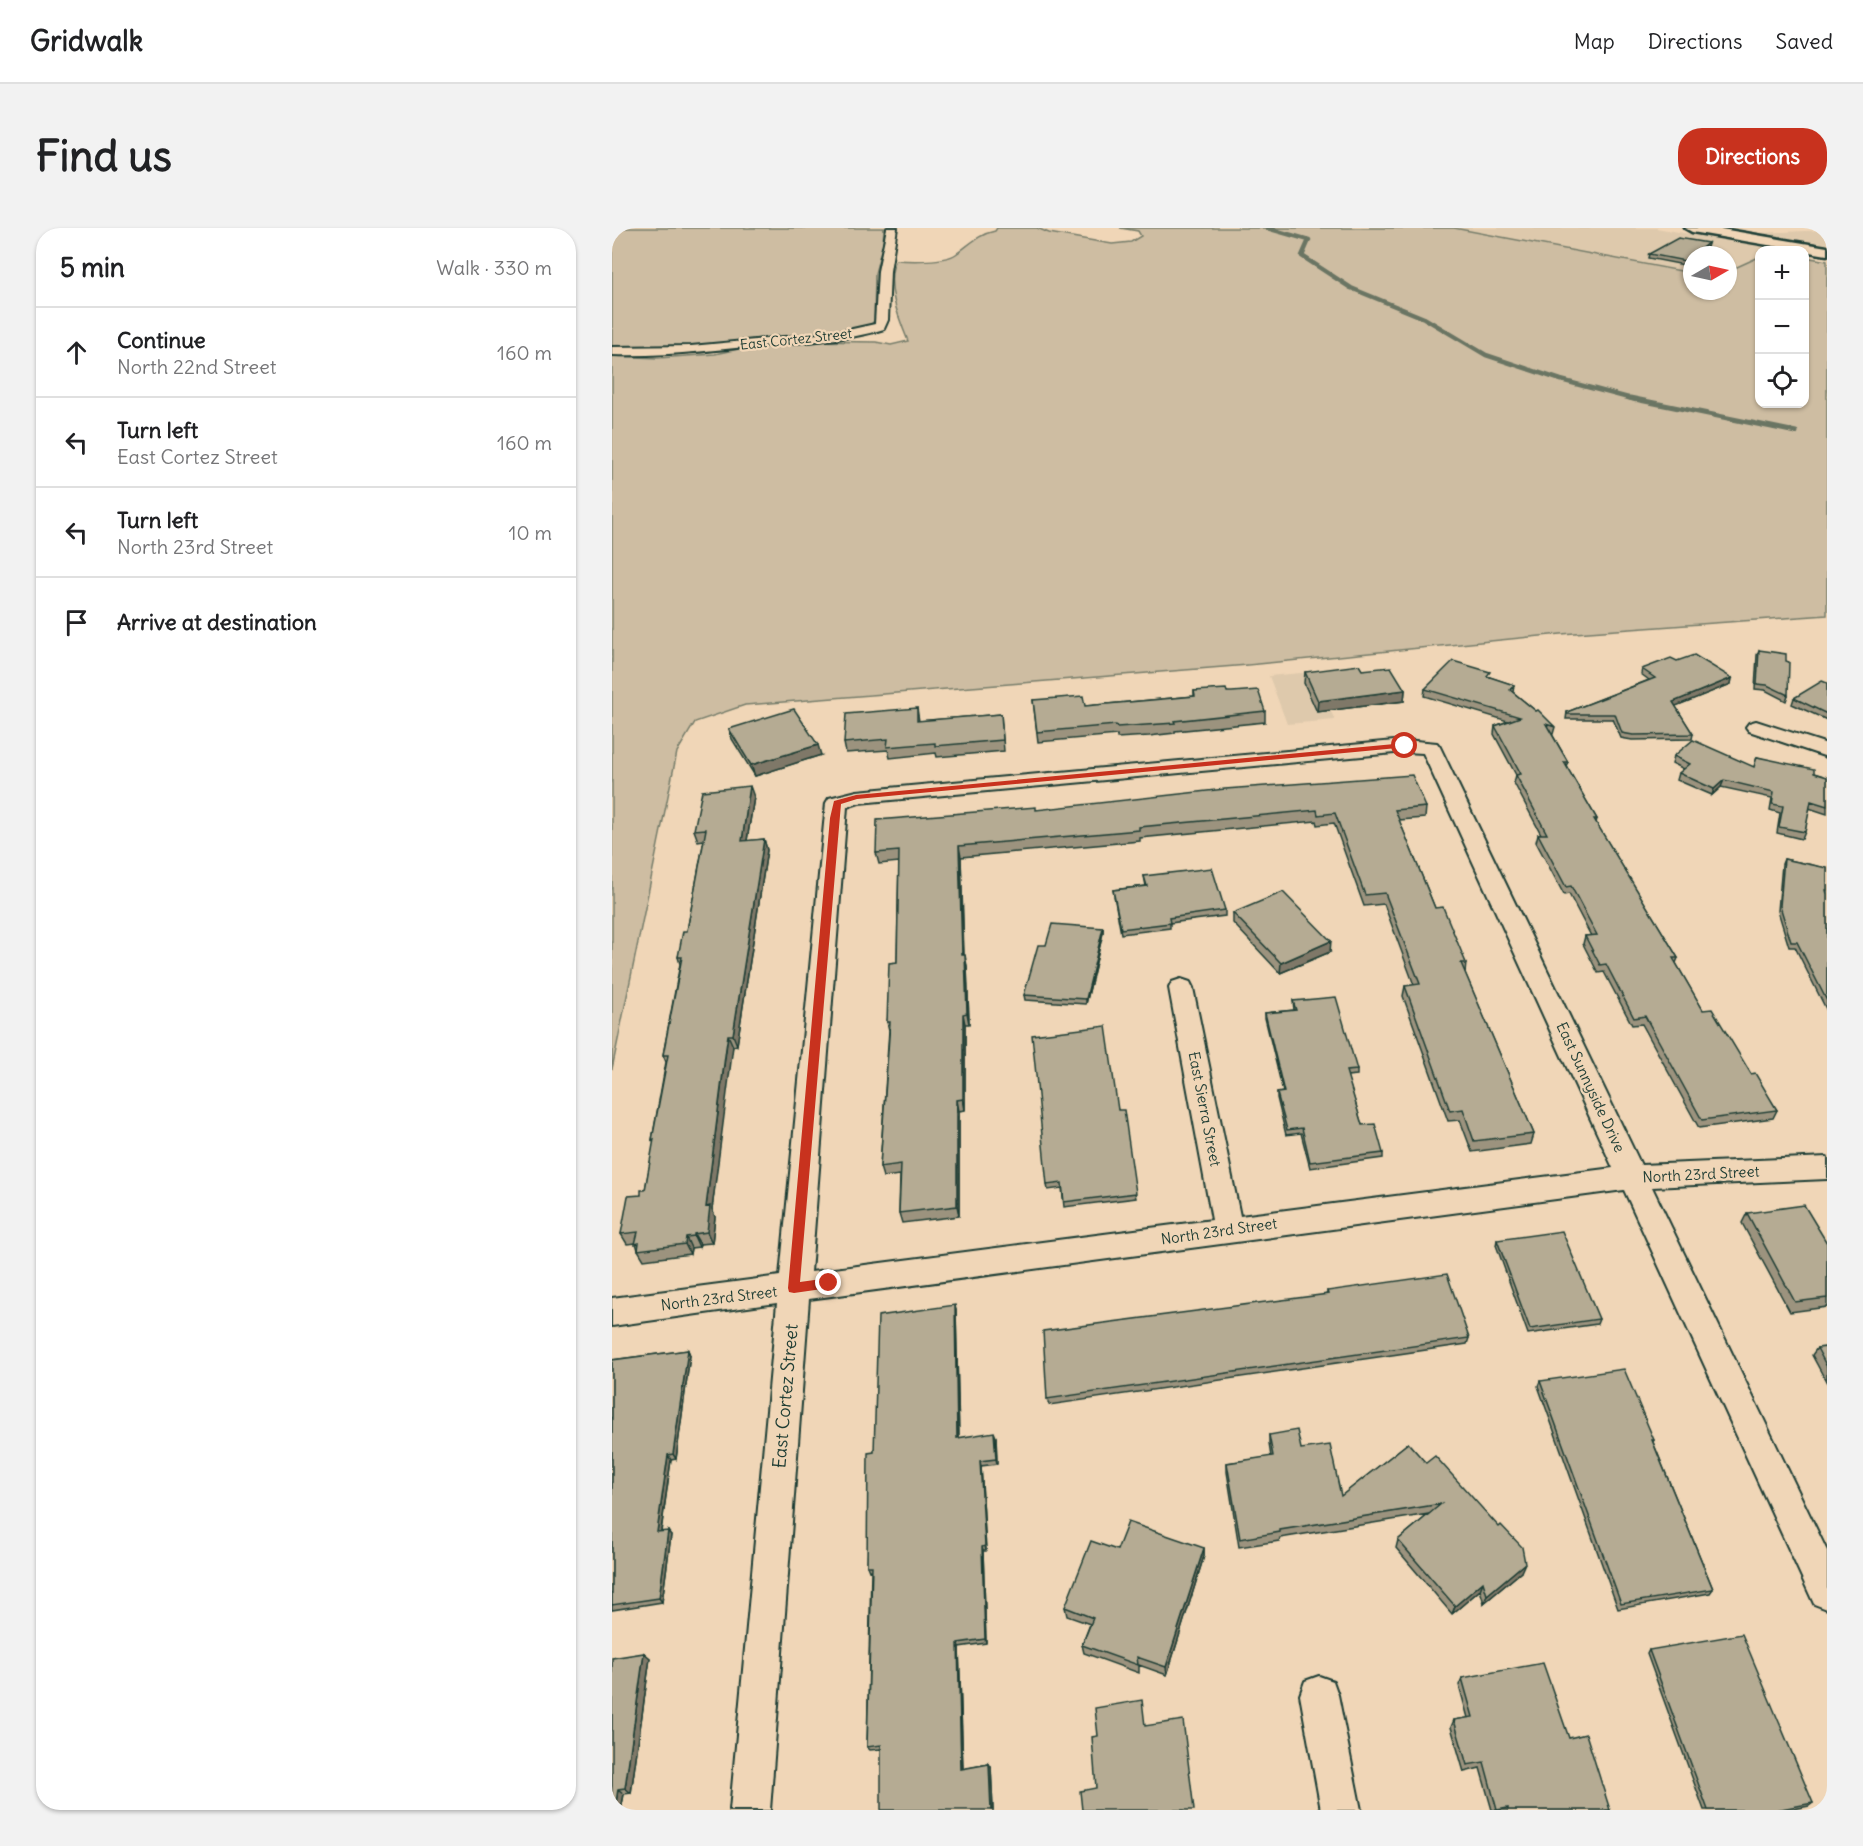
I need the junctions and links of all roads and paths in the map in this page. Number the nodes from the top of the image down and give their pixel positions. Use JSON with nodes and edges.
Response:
{"nodes":[{"id":1,"x":892,"y":228,"type":"edge"},
{"id":2,"x":1692,"y":228,"type":"edge"},
{"id":3,"x":1827,"y":251,"type":"edge"},
{"id":4,"x":612,"y":351,"type":"edge"},
{"id":5,"x":1756,"y":727,"type":"dead end"},
{"id":6,"x":1430,"y":747,"type":"joint"},
{"id":7,"x":1827,"y":751,"type":"edge"},
{"id":8,"x":1181,"y":988,"type":"dead end"},
{"id":9,"x":1827,"y":1168,"type":"edge"},
{"id":10,"x":1633,"y":1177,"type":"junction"},
{"id":11,"x":1228,"y":1229,"type":"junction"},
{"id":12,"x":794,"y":1288,"type":"junction"},
{"id":13,"x":612,"y":1312,"type":"edge"},
{"id":14,"x":1827,"y":1591,"type":"edge"},
{"id":15,"x":1319,"y":1695,"type":"dead end"},
{"id":16,"x":750,"y":1810,"type":"edge"},
{"id":17,"x":1341,"y":1810,"type":"edge"}],
"edges":[{"from":1,"to":4,"type":"street","name":"East Cortez Street"},
{"from":2,"to":3,"type":"main road"},
{"from":5,"to":7,"type":"street"},
{"from":6,"to":10,"type":"street","name":"East Sunnyside Drive"},
{"from":6,"to":12,"type":"street","name":"East Cortez Street"},
{"from":8,"to":11,"type":"street","name":"East Sierra Street"},
{"from":9,"to":10,"type":"street","name":"North 23rd Street"},
{"from":10,"to":11,"type":"street","name":"North 23rd Street"},
{"from":10,"to":14,"type":"street","name":"East Sunnyside Drive"},
{"from":11,"to":12,"type":"street","name":"North 23rd Street"},
{"from":12,"to":13,"type":"street","name":"North 23rd Street"},
{"from":12,"to":16,"type":"street","name":"East Cortez Street"},
{"from":15,"to":17,"type":"street"}]}
